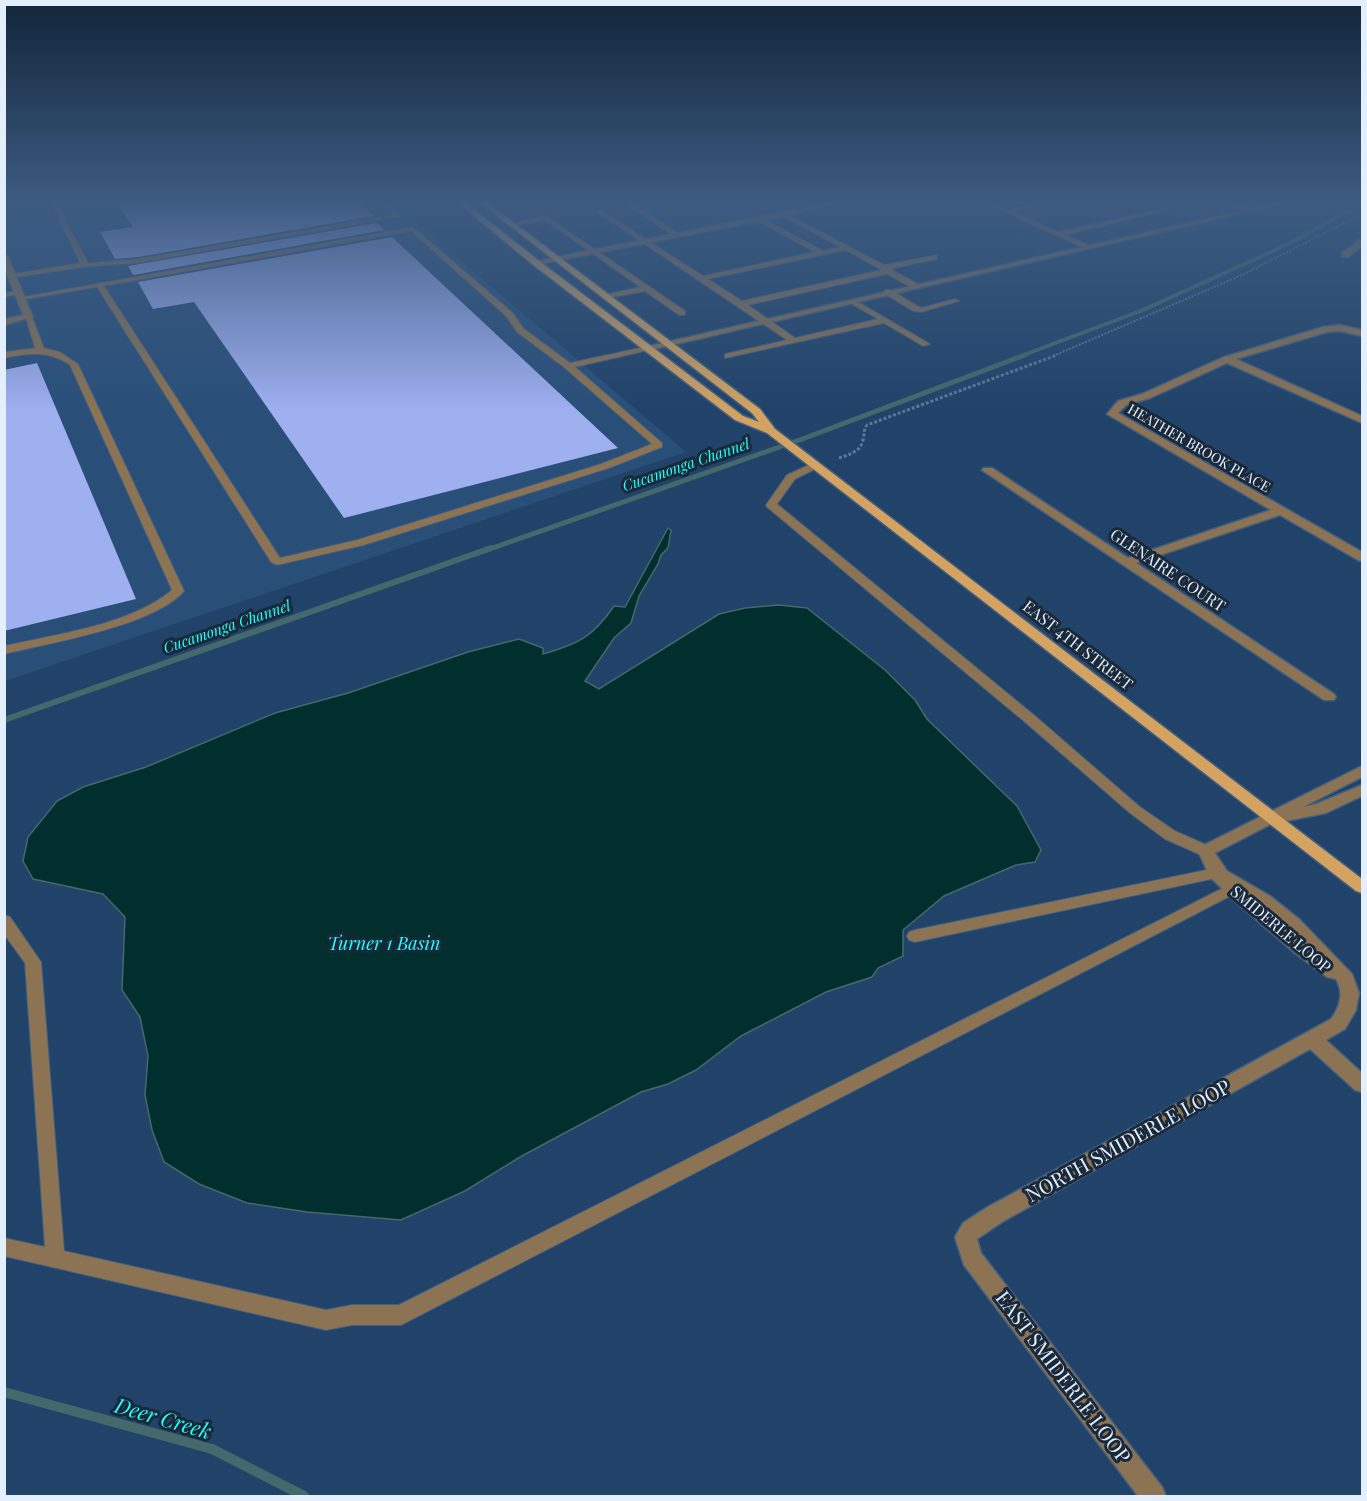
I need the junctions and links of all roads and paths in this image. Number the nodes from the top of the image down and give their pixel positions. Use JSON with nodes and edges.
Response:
{"nodes":[{"id":1,"x":12,"y":273,"type":"edge"},
{"id":2,"x":32,"y":273,"type":"edge"},
{"id":3,"x":155,"y":273,"type":"edge"},
{"id":4,"x":463,"y":273,"type":"edge"},
{"id":5,"x":549,"y":273,"type":"edge"},
{"id":6,"x":576,"y":273,"type":"edge"},
{"id":7,"x":626,"y":273,"type":"edge"},
{"id":8,"x":695,"y":273,"type":"edge"},
{"id":9,"x":726,"y":273,"type":"edge"},
{"id":10,"x":868,"y":273,"type":"edge"},
{"id":11,"x":892,"y":273,"type":"edge"},
{"id":12,"x":972,"y":273,"type":"edge"},
{"id":13,"x":1248,"y":273,"type":"edge"},
{"id":14,"x":13,"y":276,"type":"junction"},
{"id":15,"x":702,"y":278,"type":"junction"},
{"id":16,"x":100,"y":285,"type":"junction"},
{"id":17,"x":915,"y":286,"type":"junction"},
{"id":18,"x":647,"y":288,"type":"junction"},
{"id":19,"x":888,"y":292,"type":"junction"},
{"id":20,"x":4,"y":295,"type":"edge"},
{"id":21,"x":20,"y":295,"type":"junction"},
{"id":22,"x":607,"y":297,"type":"junction"},
{"id":23,"x":853,"y":301,"type":"junction"},
{"id":24,"x":955,"y":301,"type":"dead end"},
{"id":25,"x":741,"y":304,"type":"junction"},
{"id":26,"x":682,"y":313,"type":"dead end"},
{"id":27,"x":28,"y":317,"type":"junction"},
{"id":28,"x":886,"y":320,"type":"junction"},
{"id":29,"x":767,"y":321,"type":"junction"},
{"id":30,"x":4,"y":322,"type":"edge"},
{"id":31,"x":1362,"y":333,"type":"edge"},
{"id":32,"x":794,"y":341,"type":"junction"},
{"id":33,"x":668,"y":343,"type":"junction"},
{"id":34,"x":926,"y":344,"type":"dead end"},
{"id":35,"x":646,"y":348,"type":"junction"},
{"id":36,"x":40,"y":349,"type":"junction"},
{"id":37,"x":4,"y":355,"type":"edge"},
{"id":38,"x":728,"y":356,"type":"dead end"},
{"id":39,"x":1227,"y":359,"type":"junction"},
{"id":40,"x":568,"y":366,"type":"junction"},
{"id":41,"x":1362,"y":420,"type":"edge"},
{"id":42,"x":771,"y":431,"type":"junction"},
{"id":43,"x":839,"y":459,"type":"dead end"},
{"id":44,"x":815,"y":465,"type":"junction"},
{"id":45,"x":988,"y":470,"type":"dead end"},
{"id":46,"x":1280,"y":511,"type":"junction"},
{"id":47,"x":1362,"y":557,"type":"edge"},
{"id":48,"x":1127,"y":562,"type":"junction"},
{"id":49,"x":4,"y":650,"type":"edge"},
{"id":50,"x":1329,"y":696,"type":"dead end"},
{"id":51,"x":1362,"y":771,"type":"edge"},
{"id":52,"x":1362,"y":790,"type":"edge"},
{"id":53,"x":1272,"y":819,"type":"junction"},
{"id":54,"x":1206,"y":851,"type":"junction"},
{"id":55,"x":1216,"y":873,"type":"junction"},
{"id":56,"x":1362,"y":887,"type":"edge"},
{"id":57,"x":1231,"y":889,"type":"junction"},
{"id":58,"x":4,"y":921,"type":"edge"},
{"id":59,"x":1293,"y":933,"type":"junction"},
{"id":60,"x":915,"y":936,"type":"dead end"},
{"id":61,"x":1311,"y":1038,"type":"junction"},
{"id":62,"x":1362,"y":1084,"type":"edge"},
{"id":63,"x":4,"y":1247,"type":"edge"},
{"id":64,"x":54,"y":1257,"type":"junction"},
{"id":65,"x":972,"y":1258,"type":"joint"},
{"id":66,"x":1153,"y":1497,"type":"edge"}],
"edges":[{"from":1,"to":14,"type":"street"},
{"from":2,"to":14,"type":"lane"},
{"from":3,"to":16,"type":"lane"},
{"from":4,"to":40,"type":"lane"},
{"from":5,"to":35,"type":"main road","name":"EAST 4TH STREET"},
{"from":6,"to":22,"type":"main road","name":"EAST 4TH STREET"},
{"from":7,"to":18,"type":"lane"},
{"from":8,"to":15,"type":"lane"},
{"from":9,"to":15,"type":"lane"},
{"from":10,"to":25,"type":"lane"},
{"from":11,"to":17,"type":"lane"},
{"from":12,"to":17,"type":"street"},
{"from":13,"to":43,"type":"path"},
{"from":14,"to":21,"type":"street"},
{"from":15,"to":25,"type":"lane"},
{"from":16,"to":21,"type":"lane"},
{"from":16,"to":40,"type":"lane"},
{"from":17,"to":19,"type":"street"},
{"from":18,"to":22,"type":"lane"},
{"from":18,"to":26,"type":"lane"},
{"from":19,"to":23,"type":"street"},
{"from":19,"to":24,"type":"lane"},
{"from":20,"to":21,"type":"lane"},
{"from":21,"to":27,"type":"street"},
{"from":22,"to":33,"type":"main road","name":"EAST 4TH STREET"},
{"from":23,"to":28,"type":"lane"},
{"from":23,"to":29,"type":"street"},
{"from":25,"to":29,"type":"lane"},
{"from":27,"to":30,"type":"street"},
{"from":27,"to":36,"type":"lane"},
{"from":28,"to":32,"type":"lane"},
{"from":28,"to":34,"type":"lane"},
{"from":29,"to":32,"type":"lane"},
{"from":29,"to":33,"type":"street"},
{"from":31,"to":39,"type":"street","name":"HEATHER BROOK PLACE"},
{"from":32,"to":38,"type":"lane"},
{"from":33,"to":35,"type":"street"},
{"from":33,"to":42,"type":"main road","name":"EAST 4TH STREET"},
{"from":35,"to":40,"type":"lane"},
{"from":35,"to":42,"type":"main road","name":"EAST 4TH STREET"},
{"from":36,"to":37,"type":"lane"},
{"from":36,"to":49,"type":"lane"},
{"from":39,"to":41,"type":"street"},
{"from":39,"to":46,"type":"street","name":"HEATHER BROOK PLACE"},
{"from":42,"to":44,"type":"main road","name":"EAST 4TH STREET"},
{"from":44,"to":53,"type":"main road","name":"EAST 4TH STREET"},
{"from":44,"to":54,"type":"lane"},
{"from":45,"to":48,"type":"street","name":"GLENAIRE COURT"},
{"from":46,"to":47,"type":"street","name":"HEATHER BROOK PLACE"},
{"from":46,"to":48,"type":"street"},
{"from":48,"to":50,"type":"street","name":"GLENAIRE COURT"},
{"from":51,"to":53,"type":"street"},
{"from":52,"to":53,"type":"street"},
{"from":53,"to":54,"type":"street"},
{"from":53,"to":56,"type":"main road","name":"EAST 4TH STREET"},
{"from":54,"to":55,"type":"street","name":"SMIDERLE LOOP"},
{"from":55,"to":57,"type":"street","name":"SMIDERLE LOOP"},
{"from":55,"to":59,"type":"street","name":"SMIDERLE LOOP"},
{"from":55,"to":60,"type":"lane"},
{"from":57,"to":59,"type":"street","name":"SMIDERLE LOOP"},
{"from":57,"to":64,"type":"lane"},
{"from":58,"to":64,"type":"lane"},
{"from":59,"to":61,"type":"street","name":"SMIDERLE LOOP"},
{"from":61,"to":62,"type":"street"},
{"from":61,"to":65,"type":"street","name":"NORTH SMIDERLE LOOP"},
{"from":63,"to":64,"type":"lane"},
{"from":65,"to":66,"type":"street","name":"EAST SMIDERLE LOOP"}]}
